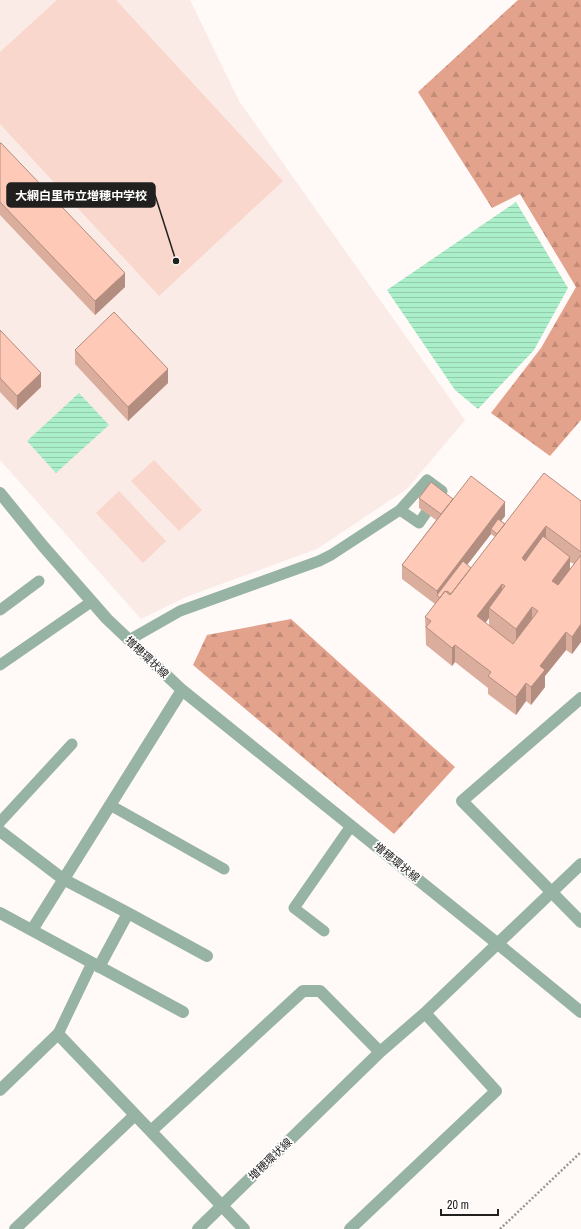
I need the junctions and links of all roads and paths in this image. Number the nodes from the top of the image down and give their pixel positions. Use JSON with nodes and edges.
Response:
{"nodes":[{"id":1,"x":0,"y":493,"type":"edge"},
{"id":2,"x":438,"y":497,"type":"edge"},
{"id":3,"x":400,"y":510,"type":"junction"},
{"id":4,"x":426,"y":513,"type":"edge"},
{"id":5,"x":39,"y":581,"type":"dead end"},
{"id":6,"x":91,"y":602,"type":"junction"},
{"id":7,"x":0,"y":610,"type":"edge"},
{"id":8,"x":129,"y":640,"type":"junction"},
{"id":9,"x":0,"y":665,"type":"edge"},
{"id":10,"x":182,"y":690,"type":"junction"},
{"id":11,"x":581,"y":698,"type":"edge"},
{"id":12,"x":72,"y":744,"type":"dead end"},
{"id":13,"x":110,"y":805,"type":"junction"},
{"id":14,"x":0,"y":822,"type":"edge"},
{"id":15,"x":351,"y":826,"type":"junction"},
{"id":16,"x":0,"y":831,"type":"edge"},
{"id":17,"x":581,"y":864,"type":"edge"},
{"id":18,"x":224,"y":869,"type":"dead end"},
{"id":19,"x":63,"y":880,"type":"junction"},
{"id":20,"x":552,"y":892,"type":"junction"},
{"id":21,"x":0,"y":913,"type":"edge"},
{"id":22,"x":128,"y":913,"type":"junction"},
{"id":23,"x":581,"y":922,"type":"edge"},
{"id":24,"x":32,"y":930,"type":"junction"},
{"id":25,"x":324,"y":931,"type":"dead end"},
{"id":26,"x":498,"y":944,"type":"junction"},
{"id":27,"x":207,"y":956,"type":"dead end"},
{"id":28,"x":96,"y":965,"type":"junction"},
{"id":29,"x":183,"y":1012,"type":"dead end"},
{"id":30,"x":581,"y":1012,"type":"edge"},
{"id":31,"x":425,"y":1013,"type":"junction"},
{"id":32,"x":58,"y":1034,"type":"junction"},
{"id":33,"x":380,"y":1052,"type":"junction"},
{"id":34,"x":0,"y":1090,"type":"edge"},
{"id":35,"x":135,"y":1115,"type":"junction"},
{"id":36,"x":151,"y":1131,"type":"junction"},
{"id":37,"x":581,"y":1152,"type":"edge"},
{"id":38,"x":222,"y":1206,"type":"junction"},
{"id":39,"x":15,"y":1229,"type":"edge"},
{"id":40,"x":198,"y":1229,"type":"edge"},
{"id":41,"x":244,"y":1229,"type":"edge"},
{"id":42,"x":350,"y":1229,"type":"edge"},
{"id":43,"x":500,"y":1229,"type":"edge"}],
"edges":[{"from":1,"to":6,"type":"street","name":"増穂環状線"},
{"from":2,"to":3,"type":"lane"},
{"from":3,"to":4,"type":"lane"},
{"from":3,"to":8,"type":"lane"},
{"from":5,"to":7,"type":"lane"},
{"from":6,"to":8,"type":"street","name":"増穂環状線"},
{"from":6,"to":9,"type":"lane"},
{"from":8,"to":10,"type":"street","name":"増穂環状線"},
{"from":10,"to":13,"type":"street"},
{"from":10,"to":15,"type":"street","name":"増穂環状線"},
{"from":11,"to":20,"type":"street"},
{"from":12,"to":14,"type":"lane"},
{"from":13,"to":18,"type":"lane"},
{"from":13,"to":19,"type":"street"},
{"from":15,"to":25,"type":"lane"},
{"from":15,"to":26,"type":"street","name":"増穂環状線"},
{"from":16,"to":19,"type":"street"},
{"from":17,"to":20,"type":"street"},
{"from":19,"to":22,"type":"street"},
{"from":19,"to":24,"type":"street"},
{"from":20,"to":23,"type":"street"},
{"from":20,"to":26,"type":"street"},
{"from":21,"to":24,"type":"street"},
{"from":22,"to":27,"type":"street"},
{"from":22,"to":28,"type":"street"},
{"from":24,"to":28,"type":"street"},
{"from":26,"to":30,"type":"street"},
{"from":26,"to":31,"type":"street","name":"増穂環状線"},
{"from":28,"to":29,"type":"street"},
{"from":28,"to":32,"type":"lane"},
{"from":31,"to":33,"type":"street","name":"増穂環状線"},
{"from":31,"to":42,"type":"street"},
{"from":32,"to":34,"type":"street"},
{"from":32,"to":35,"type":"street"},
{"from":33,"to":36,"type":"street"},
{"from":33,"to":38,"type":"street","name":"増穂環状線"},
{"from":35,"to":36,"type":"street"},
{"from":35,"to":39,"type":"street"},
{"from":36,"to":38,"type":"street"},
{"from":37,"to":43,"type":"path"},
{"from":38,"to":40,"type":"street","name":"増穂環状線"},
{"from":38,"to":41,"type":"street"}]}
